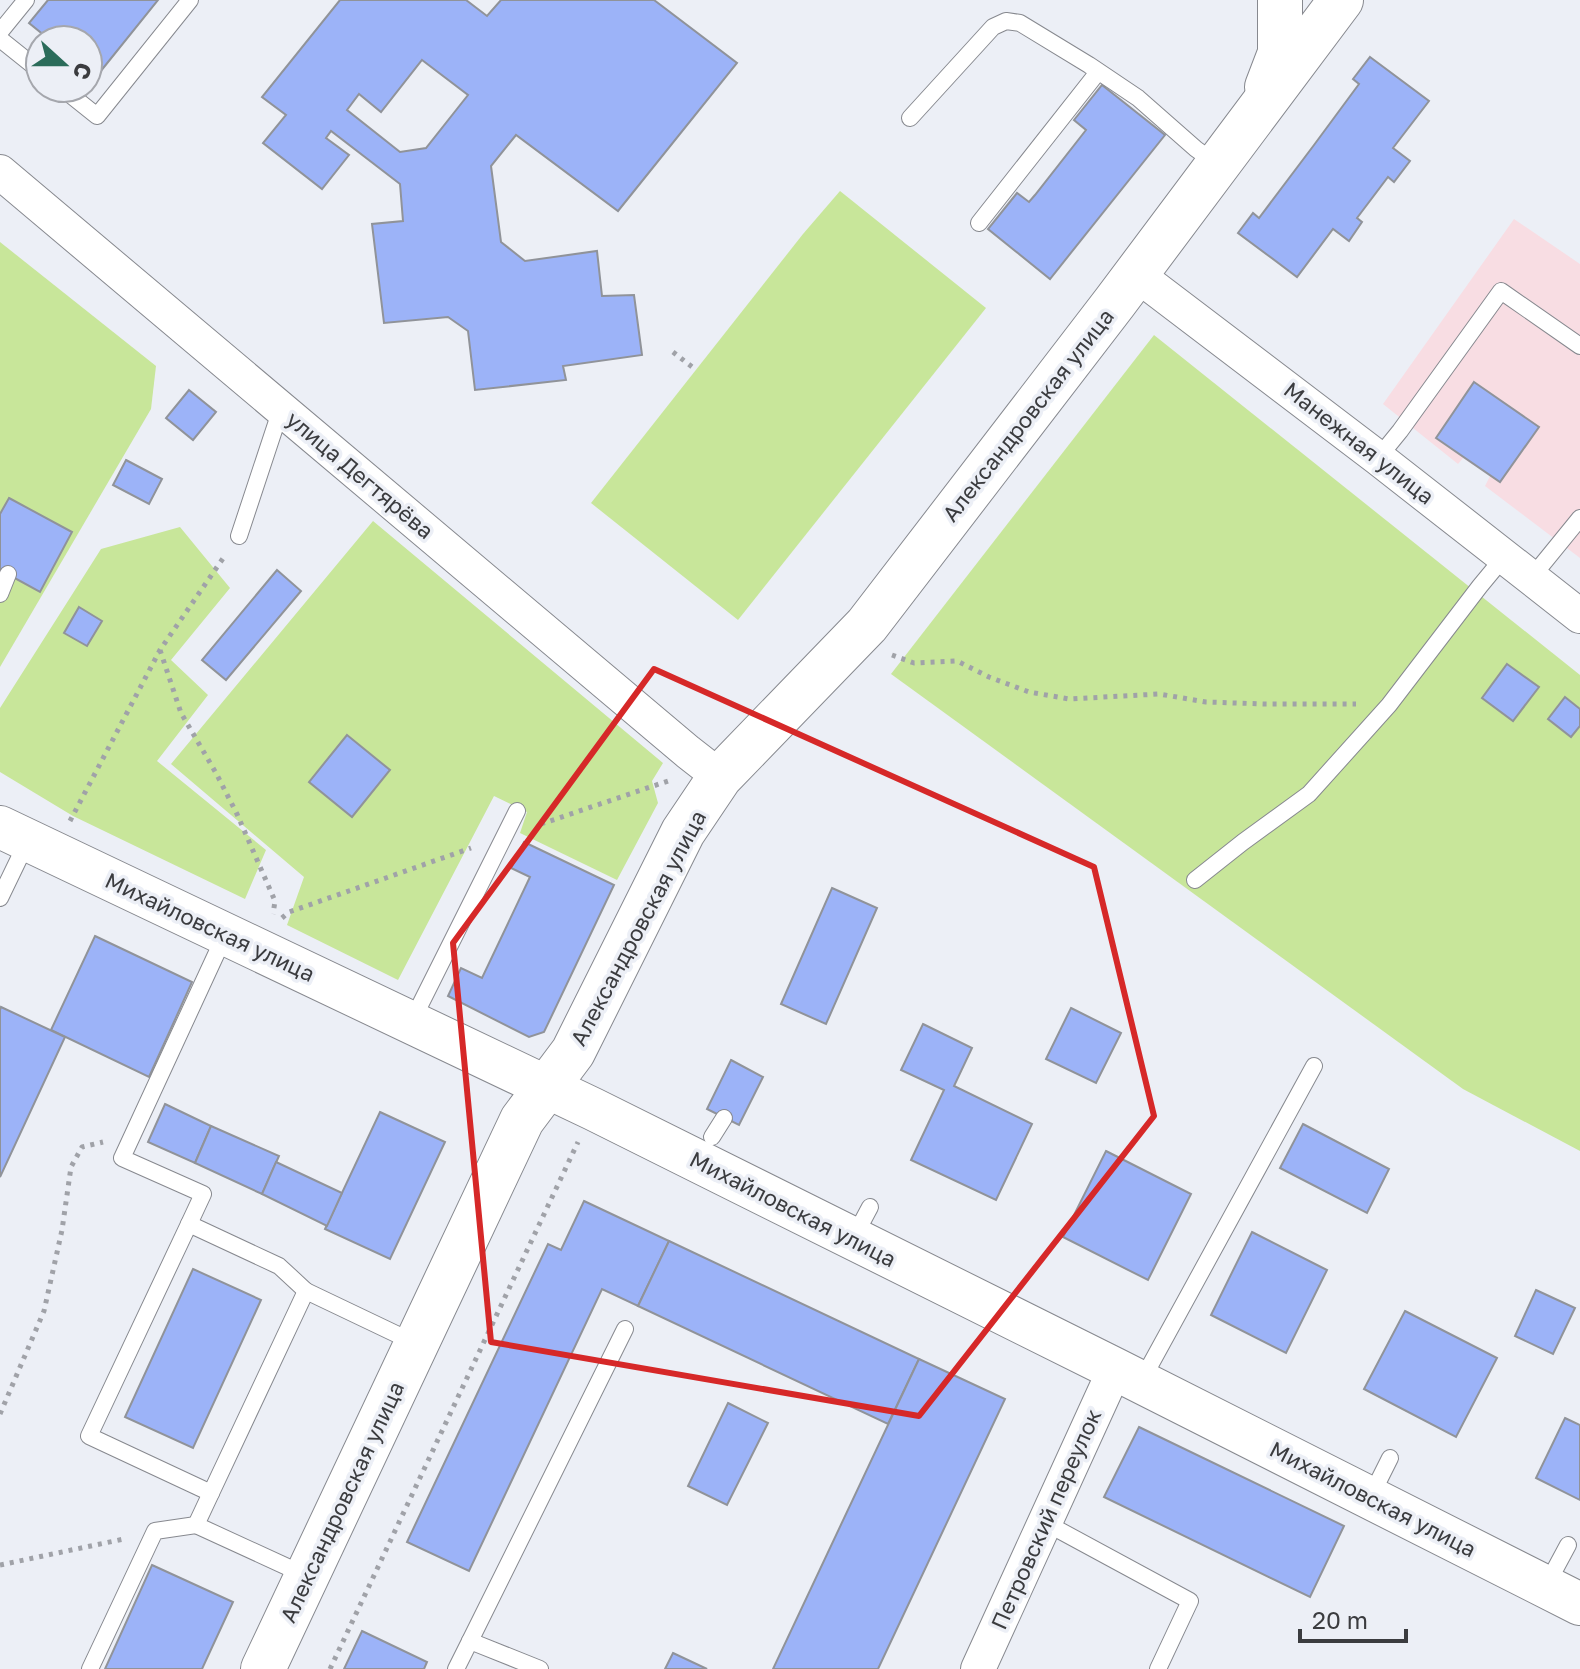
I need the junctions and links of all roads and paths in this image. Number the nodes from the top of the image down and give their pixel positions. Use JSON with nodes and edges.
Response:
{"nodes":[{"id":1,"x":26,"y":0,"type":"edge"},
{"id":2,"x":190,"y":0,"type":"edge"},
{"id":3,"x":1280,"y":0,"type":"edge"},
{"id":4,"x":1341,"y":0,"type":"edge"},
{"id":5,"x":0,"y":32,"type":"edge"},
{"id":6,"x":0,"y":39,"type":"edge"},
{"id":7,"x":24,"y":58,"type":"edge"},
{"id":8,"x":1098,"y":72,"type":"junction"},
{"id":9,"x":82,"y":104,"type":"edge"},
{"id":10,"x":1256,"y":116,"type":"junction"},
{"id":11,"x":910,"y":118,"type":"dead end"},
{"id":12,"x":1218,"y":165,"type":"junction"},
{"id":13,"x":0,"y":172,"type":"edge"},
{"id":14,"x":979,"y":223,"type":"dead end"},
{"id":15,"x":1136,"y":274,"type":"junction"},
{"id":16,"x":1580,"y":346,"type":"edge"},
{"id":17,"x":673,"y":352,"type":"dead end"},
{"id":18,"x":696,"y":370,"type":"dead end"},
{"id":19,"x":281,"y":409,"type":"junction"},
{"id":20,"x":1378,"y":458,"type":"junction"},
{"id":21,"x":1580,"y":518,"type":"edge"},
{"id":22,"x":239,"y":536,"type":"joint"},
{"id":23,"x":1504,"y":557,"type":"junction"},
{"id":24,"x":8,"y":574,"type":"dead end"},
{"id":25,"x":1532,"y":577,"type":"junction"},
{"id":26,"x":0,"y":594,"type":"edge"},
{"id":27,"x":1580,"y":616,"type":"edge"},
{"id":28,"x":160,"y":650,"type":"junction"},
{"id":29,"x":882,"y":652,"type":"dead end"},
{"id":30,"x":1389,"y":705,"type":"junction"},
{"id":31,"x":720,"y":777,"type":"junction"},
{"id":32,"x":517,"y":811,"type":"dead end"},
{"id":33,"x":31,"y":833,"type":"edge"},
{"id":34,"x":1195,"y":880,"type":"dead end"},
{"id":35,"x":0,"y":898,"type":"edge"},
{"id":36,"x":272,"y":926,"type":"dead end"},
{"id":37,"x":225,"y":934,"type":"junction"},
{"id":38,"x":411,"y":1022,"type":"junction"},
{"id":39,"x":1314,"y":1066,"type":"dead end"},
{"id":40,"x":547,"y":1087,"type":"junction"},
{"id":41,"x":724,"y":1118,"type":"dead end"},
{"id":42,"x":580,"y":1137,"type":"dead end"},
{"id":43,"x":712,"y":1137,"type":"dead end"},
{"id":44,"x":128,"y":1146,"type":"junction"},
{"id":45,"x":189,"y":1224,"type":"junction"},
{"id":46,"x":306,"y":1291,"type":"junction"},
{"id":47,"x":625,"y":1329,"type":"dead end"},
{"id":48,"x":417,"y":1343,"type":"junction"},
{"id":49,"x":1128,"y":1375,"type":"junction"},
{"id":50,"x":0,"y":1414,"type":"edge"},
{"id":51,"x":1390,"y":1458,"type":"dead end"},
{"id":52,"x":211,"y":1493,"type":"junction"},
{"id":53,"x":1370,"y":1498,"type":"junction"},
{"id":54,"x":1044,"y":1522,"type":"junction"},
{"id":55,"x":196,"y":1525,"type":"junction"},
{"id":56,"x":155,"y":1531,"type":"junction"},
{"id":57,"x":1568,"y":1545,"type":"dead end"},
{"id":58,"x":0,"y":1565,"type":"edge"},
{"id":59,"x":307,"y":1576,"type":"junction"},
{"id":60,"x":1563,"y":1595,"type":"edge"},
{"id":61,"x":470,"y":1641,"type":"junction"},
{"id":62,"x":90,"y":1669,"type":"edge"},
{"id":63,"x":263,"y":1669,"type":"edge"},
{"id":64,"x":330,"y":1669,"type":"edge"},
{"id":65,"x":456,"y":1669,"type":"edge"},
{"id":66,"x":540,"y":1669,"type":"edge"},
{"id":67,"x":978,"y":1669,"type":"edge"},
{"id":68,"x":1158,"y":1669,"type":"edge"}],
"edges":[{"from":1,"to":5,"type":"lane"},
{"from":2,"to":9,"type":"lane"},
{"from":3,"to":10,"type":"main road","name":"Александровская улица"},
{"from":4,"to":10,"type":"main road","name":"Александровская улица"},
{"from":6,"to":7,"type":"lane"},
{"from":8,"to":11,"type":"lane"},
{"from":8,"to":12,"type":"lane"},
{"from":8,"to":14,"type":"lane"},
{"from":10,"to":12,"type":"main road","name":"Александровская улица"},
{"from":12,"to":15,"type":"main road","name":"Александровская улица"},
{"from":13,"to":19,"type":"street","name":"улица Дегтярёва"},
{"from":15,"to":20,"type":"street","name":"Манежная улица"},
{"from":15,"to":31,"type":"main road","name":"Александровская улица"},
{"from":16,"to":20,"type":"lane"},
{"from":17,"to":18,"type":"path"},
{"from":19,"to":22,"type":"lane"},
{"from":19,"to":31,"type":"street","name":"улица Дегтярёва"},
{"from":20,"to":23,"type":"street","name":"Манежная улица"},
{"from":21,"to":25,"type":"lane"},
{"from":22,"to":28,"type":"path"},
{"from":23,"to":25,"type":"street","name":"Манежная улица"},
{"from":23,"to":30,"type":"lane"},
{"from":24,"to":26,"type":"lane"},
{"from":25,"to":27,"type":"street","name":"Манежная улица"},
{"from":28,"to":33,"type":"path"},
{"from":28,"to":36,"type":"path"},
{"from":29,"to":30,"type":"path"},
{"from":30,"to":34,"type":"lane"},
{"from":31,"to":40,"type":"main road","name":"Александровская улица"},
{"from":32,"to":38,"type":"lane"},
{"from":33,"to":35,"type":"lane"},
{"from":33,"to":37,"type":"street","name":"Михайловская улица"},
{"from":37,"to":38,"type":"street","name":"Михайловская улица"},
{"from":37,"to":44,"type":"lane"},
{"from":38,"to":40,"type":"street","name":"Михайловская улица"},
{"from":39,"to":49,"type":"lane"},
{"from":40,"to":48,"type":"main road","name":"Александровская улица"},
{"from":40,"to":49,"type":"street","name":"Михайловская улица"},
{"from":41,"to":43,"type":"lane"},
{"from":42,"to":64,"type":"path"},
{"from":44,"to":45,"type":"lane"},
{"from":44,"to":50,"type":"path"},
{"from":45,"to":46,"type":"lane"},
{"from":45,"to":52,"type":"lane"},
{"from":46,"to":48,"type":"lane"},
{"from":46,"to":52,"type":"lane"},
{"from":47,"to":61,"type":"lane"},
{"from":48,"to":59,"type":"main road","name":"Александровская улица"},
{"from":49,"to":53,"type":"street","name":"Михайловская улица"},
{"from":49,"to":54,"type":"street","name":"Петровский переулок"},
{"from":51,"to":53,"type":"lane"},
{"from":52,"to":55,"type":"lane"},
{"from":53,"to":60,"type":"street","name":"Михайловская улица"},
{"from":54,"to":67,"type":"street","name":"Петровский переулок"},
{"from":54,"to":68,"type":"lane"},
{"from":55,"to":56,"type":"lane"},
{"from":55,"to":59,"type":"lane"},
{"from":56,"to":58,"type":"path"},
{"from":56,"to":62,"type":"lane"},
{"from":57,"to":60,"type":"lane"},
{"from":59,"to":63,"type":"main road","name":"Александровская улица"},
{"from":61,"to":65,"type":"lane"},
{"from":61,"to":66,"type":"lane"}]}
